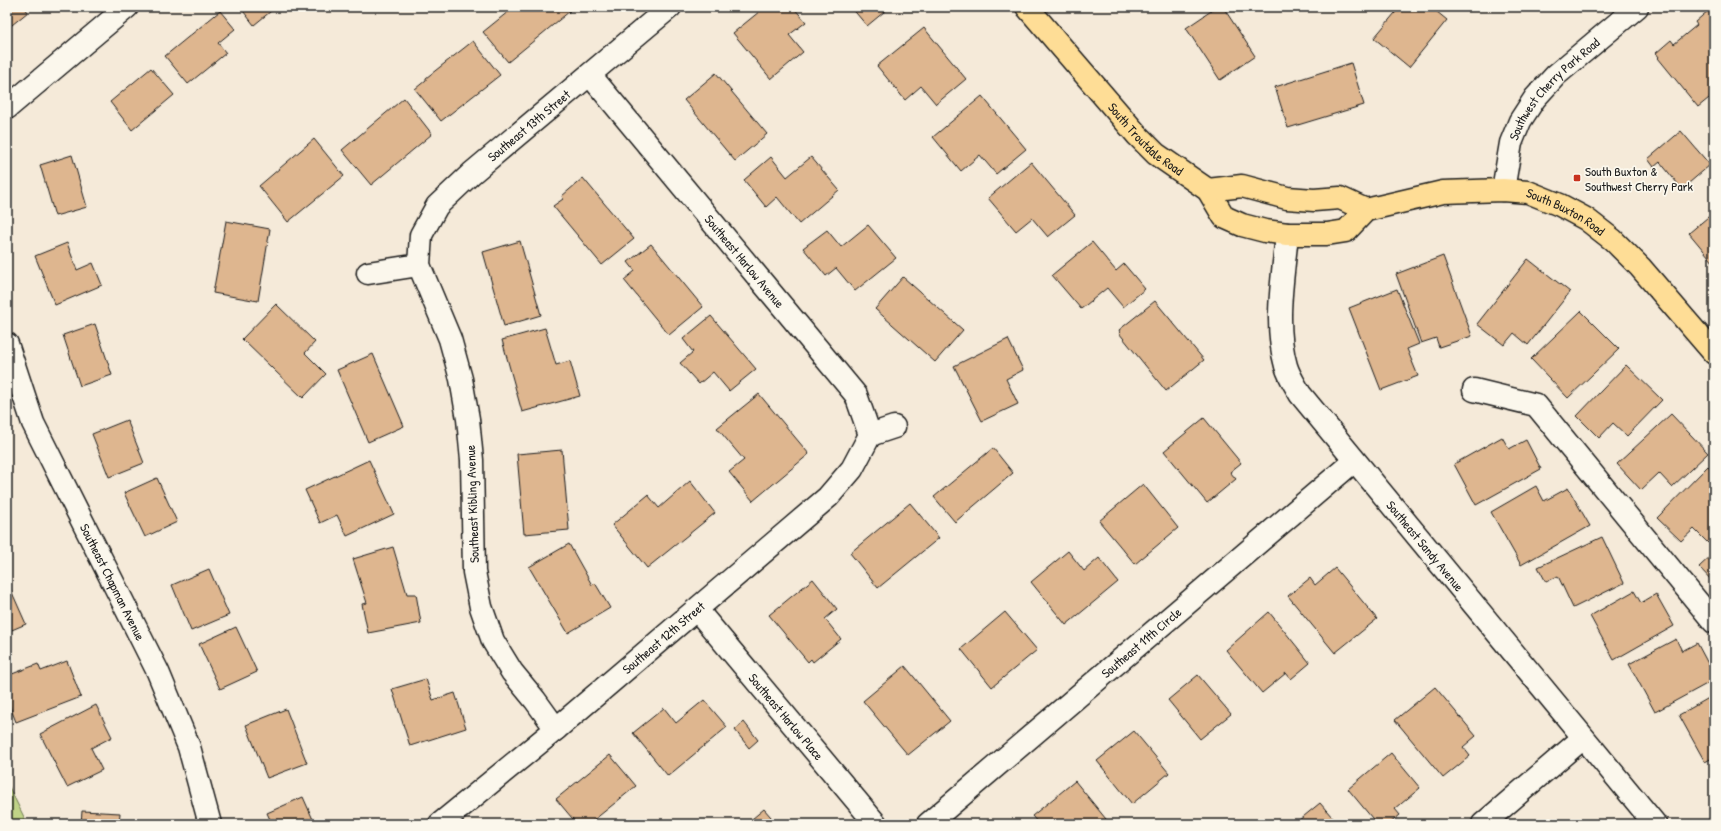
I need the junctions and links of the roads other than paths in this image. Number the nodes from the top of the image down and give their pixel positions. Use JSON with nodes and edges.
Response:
{"nodes":[{"id":1,"x":127,"y":7,"type":"edge"},
{"id":2,"x":670,"y":7,"type":"edge"},
{"id":3,"x":1027,"y":7,"type":"edge"},
{"id":4,"x":1637,"y":7,"type":"edge"},
{"id":5,"x":590,"y":75,"type":"junction"},
{"id":6,"x":7,"y":108,"type":"edge"},
{"id":7,"x":1208,"y":190,"type":"junction"},
{"id":8,"x":1503,"y":190,"type":"junction"},
{"id":9,"x":1366,"y":210,"type":"junction"},
{"id":10,"x":1287,"y":234,"type":"junction"},
{"id":11,"x":419,"y":265,"type":"junction"},
{"id":12,"x":368,"y":273,"type":"dead end"},
{"id":13,"x":7,"y":344,"type":"edge"},
{"id":14,"x":1714,"y":353,"type":"edge"},
{"id":15,"x":1474,"y":390,"type":"dead end"},
{"id":16,"x":894,"y":427,"type":"dead end"},
{"id":17,"x":870,"y":434,"type":"junction"},
{"id":18,"x":1354,"y":461,"type":"junction"},
{"id":19,"x":697,"y":610,"type":"junction"},
{"id":20,"x":1714,"y":622,"type":"edge"},
{"id":21,"x":556,"y":729,"type":"junction"},
{"id":22,"x":1583,"y":738,"type":"junction"},
{"id":23,"x":210,"y":824,"type":"edge"},
{"id":24,"x":440,"y":824,"type":"edge"},
{"id":25,"x":876,"y":824,"type":"edge"},
{"id":26,"x":928,"y":824,"type":"edge"},
{"id":27,"x":1483,"y":824,"type":"edge"},
{"id":28,"x":1655,"y":824,"type":"edge"}],
"edges":[{"from":1,"to":6,"type":"street"},
{"from":2,"to":5,"type":"street","name":"Southeast 13th Street"},
{"from":3,"to":7,"type":"main road","name":"South Troutdale Road"},
{"from":4,"to":8,"type":"street","name":"Southwest Cherry Park Road"},
{"from":5,"to":11,"type":"street","name":"Southeast 13th Street"},
{"from":5,"to":17,"type":"street","name":"Southeast Harlow Avenue"},
{"from":7,"to":9,"type":"main road"},
{"from":7,"to":10,"type":"main road","name":"South Troutdale Road"},
{"from":8,"to":9,"type":"main road","name":"South Buxton Road"},
{"from":8,"to":14,"type":"main road","name":"South Buxton Road"},
{"from":9,"to":10,"type":"main road"},
{"from":10,"to":18,"type":"street","name":"Southeast Sandy Avenue"},
{"from":11,"to":12,"type":"street"},
{"from":11,"to":21,"type":"street","name":"Southeast Kibling Avenue"},
{"from":13,"to":23,"type":"street","name":"Southeast Chapman Avenue"},
{"from":15,"to":20,"type":"street"},
{"from":16,"to":17,"type":"street"},
{"from":17,"to":19,"type":"street","name":"Southeast 12th Street"},
{"from":18,"to":22,"type":"street","name":"Southeast Sandy Avenue"},
{"from":18,"to":26,"type":"street","name":"Southeast 11th Circle"},
{"from":19,"to":21,"type":"street","name":"Southeast 12th Street"},
{"from":19,"to":25,"type":"street","name":"Southeast Harlow Place"},
{"from":21,"to":24,"type":"street","name":"Southeast 12th Street"},
{"from":22,"to":27,"type":"street"},
{"from":22,"to":28,"type":"street","name":"Southeast Sandy Avenue"}]}
